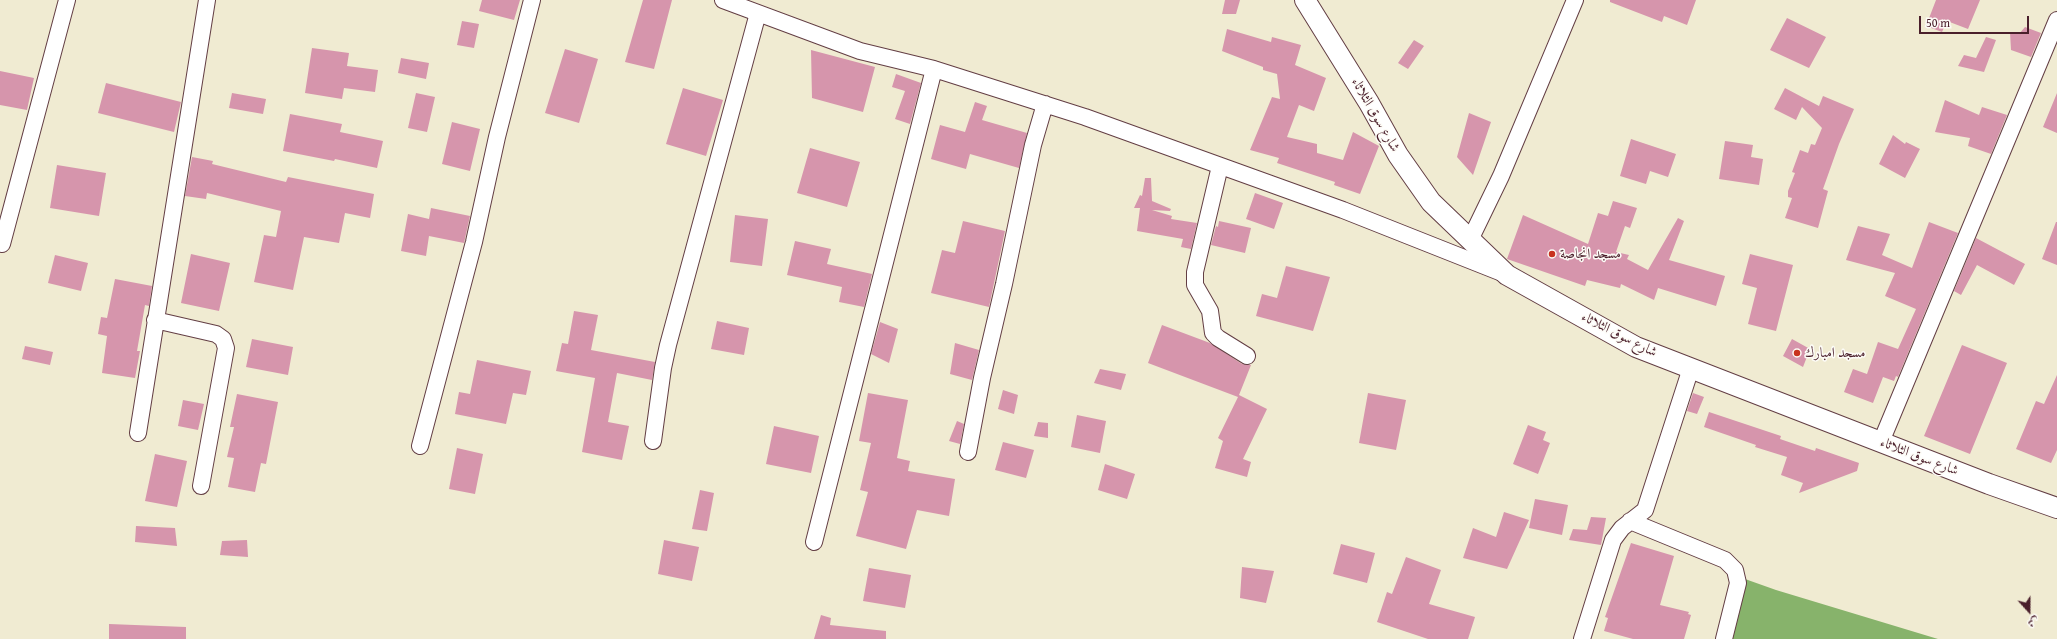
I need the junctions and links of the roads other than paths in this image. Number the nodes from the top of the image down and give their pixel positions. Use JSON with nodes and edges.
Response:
{"nodes":[{"id":1,"x":66,"y":0,"type":"edge"},
{"id":2,"x":207,"y":0,"type":"edge"},
{"id":3,"x":532,"y":0,"type":"edge"},
{"id":4,"x":723,"y":0,"type":"edge"},
{"id":5,"x":1305,"y":0,"type":"edge"},
{"id":6,"x":1575,"y":0,"type":"edge"},
{"id":7,"x":758,"y":13,"type":"junction"},
{"id":8,"x":2057,"y":20,"type":"edge"},
{"id":9,"x":934,"y":69,"type":"junction"},
{"id":10,"x":1045,"y":104,"type":"junction"},
{"id":11,"x":1220,"y":166,"type":"junction"},
{"id":12,"x":1470,"y":240,"type":"junction"},
{"id":13,"x":2,"y":244,"type":"dead end"},
{"id":14,"x":1507,"y":275,"type":"junction"},
{"id":15,"x":155,"y":320,"type":"junction"},
{"id":16,"x":1247,"y":356,"type":"dead end"},
{"id":17,"x":1691,"y":368,"type":"junction"},
{"id":18,"x":138,"y":432,"type":"dead end"},
{"id":19,"x":653,"y":441,"type":"dead end"},
{"id":20,"x":1881,"y":442,"type":"junction"},
{"id":21,"x":420,"y":446,"type":"dead end"},
{"id":22,"x":968,"y":452,"type":"dead end"},
{"id":23,"x":201,"y":486,"type":"dead end"},
{"id":24,"x":2057,"y":508,"type":"edge"},
{"id":25,"x":1630,"y":521,"type":"junction"},
{"id":26,"x":814,"y":542,"type":"dead end"},
{"id":27,"x":1582,"y":639,"type":"edge"},
{"id":28,"x":1724,"y":639,"type":"edge"}],
"edges":[{"from":1,"to":13,"type":"street"},
{"from":2,"to":15,"type":"street"},
{"from":3,"to":21,"type":"street"},
{"from":4,"to":7,"type":"street"},
{"from":5,"to":12,"type":"street","name":"شارع سوق الثلاثاء"},
{"from":6,"to":12,"type":"street"},
{"from":7,"to":9,"type":"street"},
{"from":7,"to":19,"type":"street"},
{"from":8,"to":20,"type":"street"},
{"from":9,"to":10,"type":"street"},
{"from":9,"to":26,"type":"street"},
{"from":10,"to":11,"type":"street"},
{"from":10,"to":22,"type":"street"},
{"from":11,"to":14,"type":"street"},
{"from":11,"to":16,"type":"street"},
{"from":12,"to":14,"type":"street","name":"شارع سوق الثلاثاء"},
{"from":14,"to":17,"type":"street","name":"شارع سوق الثلاثاء"},
{"from":15,"to":18,"type":"street"},
{"from":15,"to":23,"type":"street"},
{"from":17,"to":20,"type":"street","name":"شارع سوق الثلاثاء"},
{"from":17,"to":25,"type":"street"},
{"from":20,"to":24,"type":"street","name":"شارع سوق الثلاثاء"},
{"from":25,"to":27,"type":"street"},
{"from":25,"to":28,"type":"street"}]}
